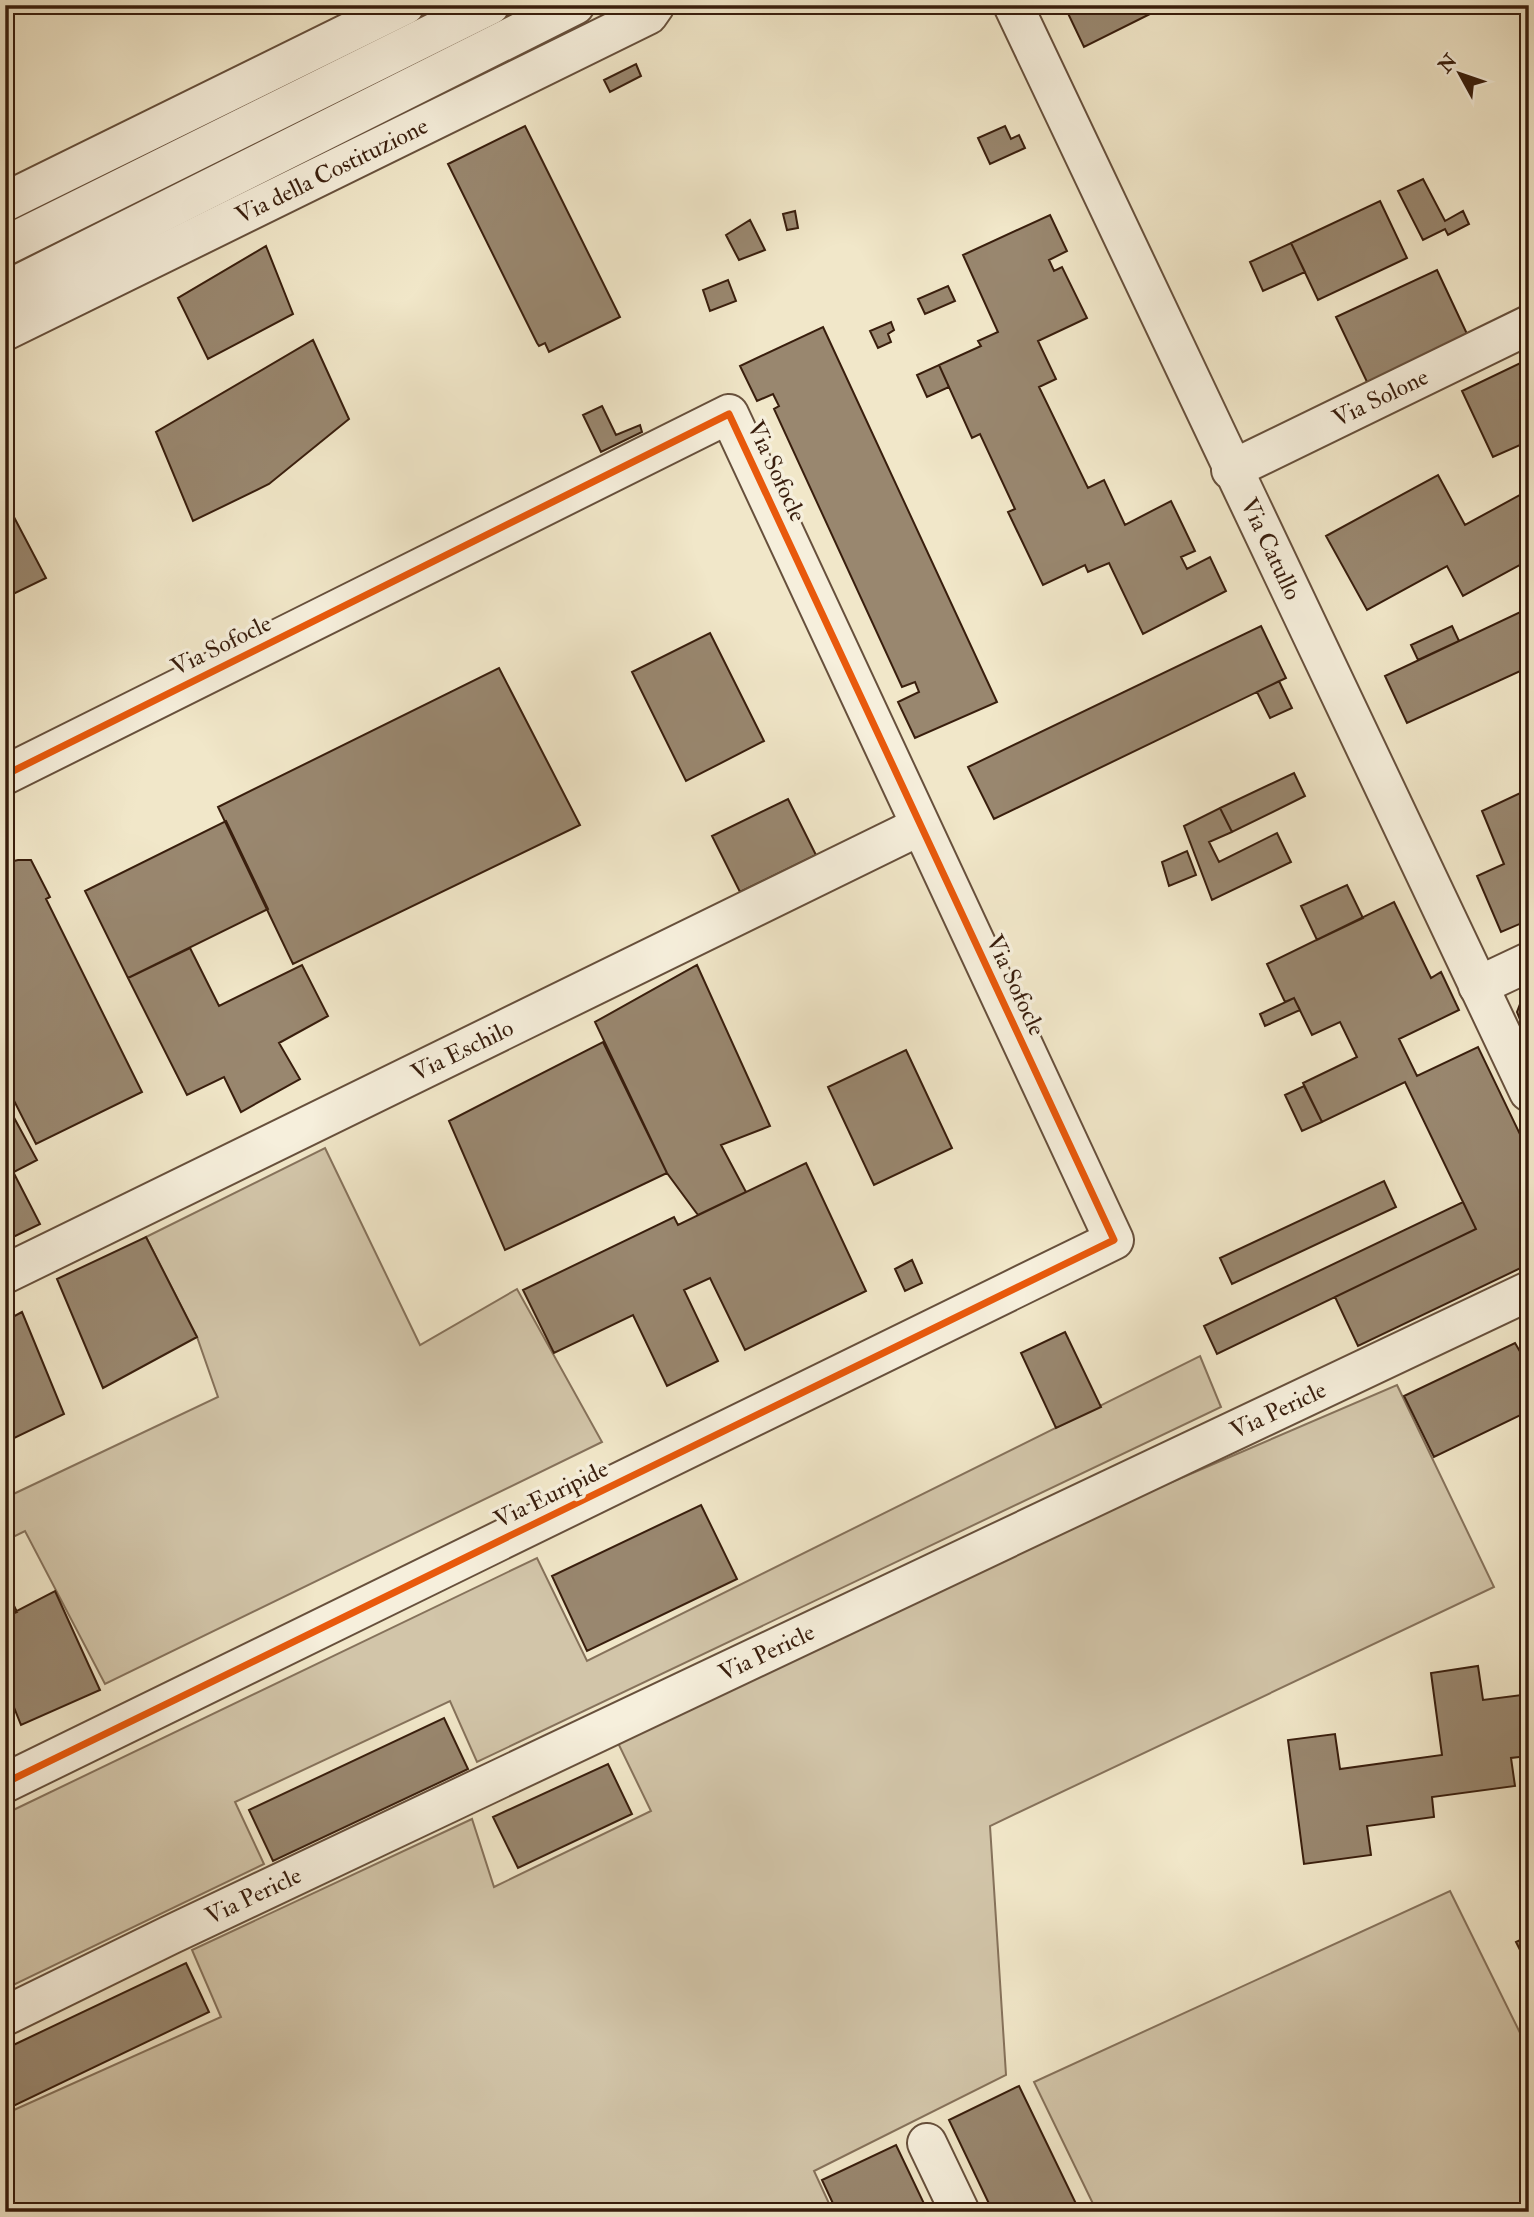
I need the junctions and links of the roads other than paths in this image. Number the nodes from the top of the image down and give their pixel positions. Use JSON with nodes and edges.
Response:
{"nodes":[{"id":1,"x":405,"y":5,"type":"edge"},
{"id":2,"x":490,"y":5,"type":"edge"},
{"id":3,"x":575,"y":5,"type":"edge"},
{"id":4,"x":655,"y":5,"type":"edge"},
{"id":5,"x":1013,"y":5,"type":"edge"},
{"id":6,"x":5,"y":202,"type":"edge"},
{"id":7,"x":5,"y":246,"type":"edge"},
{"id":8,"x":5,"y":291,"type":"edge"},
{"id":9,"x":1529,"y":325,"type":"edge"},
{"id":10,"x":5,"y":331,"type":"edge"},
{"id":11,"x":1231,"y":470,"type":"junction"},
{"id":12,"x":5,"y":775,"type":"edge"},
{"id":13,"x":920,"y":826,"type":"junction"},
{"id":14,"x":1529,"y":962,"type":"edge"},
{"id":15,"x":1478,"y":986,"type":"junction"},
{"id":16,"x":1529,"y":1092,"type":"edge"},
{"id":17,"x":1114,"y":1240,"type":"joint"},
{"id":18,"x":5,"y":1274,"type":"edge"},
{"id":19,"x":1529,"y":1291,"type":"edge"},
{"id":20,"x":5,"y":1783,"type":"edge"},
{"id":21,"x":5,"y":2016,"type":"edge"},
{"id":22,"x":927,"y":2143,"type":"dead end"},
{"id":23,"x":960,"y":2212,"type":"edge"}],
"edges":[{"from":1,"to":6,"type":"street"},
{"from":2,"to":7,"type":"street"},
{"from":3,"to":8,"type":"street","name":"Via della Costituzione"},
{"from":4,"to":10,"type":"street","name":"Via della Costituzione"},
{"from":5,"to":11,"type":"street","name":"Via Catullo"},
{"from":9,"to":11,"type":"street","name":"Via Solone"},
{"from":11,"to":15,"type":"street","name":"Via Catullo"},
{"from":12,"to":13,"type":"street","name":"Via Sofocle"},
{"from":13,"to":17,"type":"street","name":"Via Sofocle"},
{"from":13,"to":18,"type":"street","name":"Via Eschilo"},
{"from":14,"to":15,"type":"street"},
{"from":15,"to":16,"type":"street","name":"Via Catullo"},
{"from":17,"to":20,"type":"street","name":"Via Euripide"},
{"from":19,"to":21,"type":"street","name":"Via Pericle"},
{"from":22,"to":23,"type":"street"}]}
